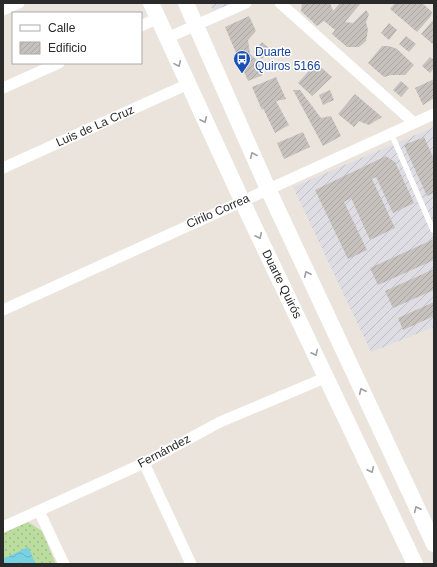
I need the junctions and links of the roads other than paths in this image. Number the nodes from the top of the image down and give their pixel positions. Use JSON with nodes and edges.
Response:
{"nodes":[{"id":1,"x":19,"y":3,"type":"edge"},
{"id":2,"x":151,"y":3,"type":"edge"},
{"id":3,"x":186,"y":3,"type":"edge"},
{"id":4,"x":246,"y":3,"type":"edge"},
{"id":5,"x":280,"y":3,"type":"edge"},
{"id":6,"x":3,"y":10,"type":"edge"},
{"id":7,"x":158,"y":18,"type":"junction"},
{"id":8,"x":195,"y":24,"type":"junction"},
{"id":9,"x":142,"y":26,"type":"edge"},
{"id":10,"x":166,"y":38,"type":"junction"},
{"id":11,"x":57,"y":64,"type":"edge"},
{"id":12,"x":188,"y":84,"type":"junction"},
{"id":13,"x":3,"y":88,"type":"edge"},
{"id":14,"x":434,"y":114,"type":"edge"},
{"id":15,"x":413,"y":122,"type":"junction"},
{"id":16,"x":391,"y":132,"type":"junction"},
{"id":17,"x":3,"y":168,"type":"edge"},
{"id":18,"x":268,"y":189,"type":"junction"},
{"id":19,"x":242,"y":200,"type":"junction"},
{"id":20,"x":433,"y":230,"type":"edge"},
{"id":21,"x":3,"y":310,"type":"edge"},
{"id":22,"x":327,"y":377,"type":"junction"},
{"id":23,"x":144,"y":463,"type":"junction"},
{"id":24,"x":39,"y":511,"type":"junction"},
{"id":25,"x":3,"y":527,"type":"edge"},
{"id":26,"x":434,"y":543,"type":"edge"},
{"id":27,"x":64,"y":564,"type":"edge"},
{"id":28,"x":191,"y":564,"type":"edge"},
{"id":29,"x":414,"y":564,"type":"edge"}],
"edges":[{"from":1,"to":6,"type":"street"},
{"from":2,"to":7,"type":"main road","name":"Duarte Quirós"},
{"from":3,"to":8,"type":"main road"},
{"from":4,"to":8,"type":"street"},
{"from":5,"to":15,"type":"street"},
{"from":7,"to":9,"type":"street"},
{"from":7,"to":10,"type":"main road","name":"Duarte Quirós"},
{"from":8,"to":10,"type":"street"},
{"from":18,"to":8,"type":"main road","one_way":true},
{"from":10,"to":12,"type":"main road","name":"Duarte Quirós","one_way":true},
{"from":11,"to":13,"type":"street"},
{"from":12,"to":17,"type":"street","name":"Luis de La Cruz"},
{"from":12,"to":19,"type":"main road","name":"Duarte Quirós","one_way":true},
{"from":14,"to":15,"type":"street","name":"Cirilo Correa"},
{"from":15,"to":16,"type":"street","name":"Cirilo Correa"},
{"from":16,"to":18,"type":"street","name":"Cirilo Correa"},
{"from":16,"to":20,"type":"lane"},
{"from":18,"to":19,"type":"street","name":"Cirilo Correa"},
{"from":26,"to":18,"type":"main road","one_way":true},
{"from":19,"to":21,"type":"street","name":"Cirilo Correa"},
{"from":19,"to":22,"type":"main road","name":"Duarte Quirós","one_way":true},
{"from":22,"to":23,"type":"street","name":"Fernández"},
{"from":22,"to":29,"type":"main road","name":"Duarte Quirós","one_way":true},
{"from":23,"to":24,"type":"street","name":"Fernández"},
{"from":23,"to":28,"type":"street"},
{"from":24,"to":25,"type":"street","name":"Fernández"},
{"from":24,"to":27,"type":"street"}]}
